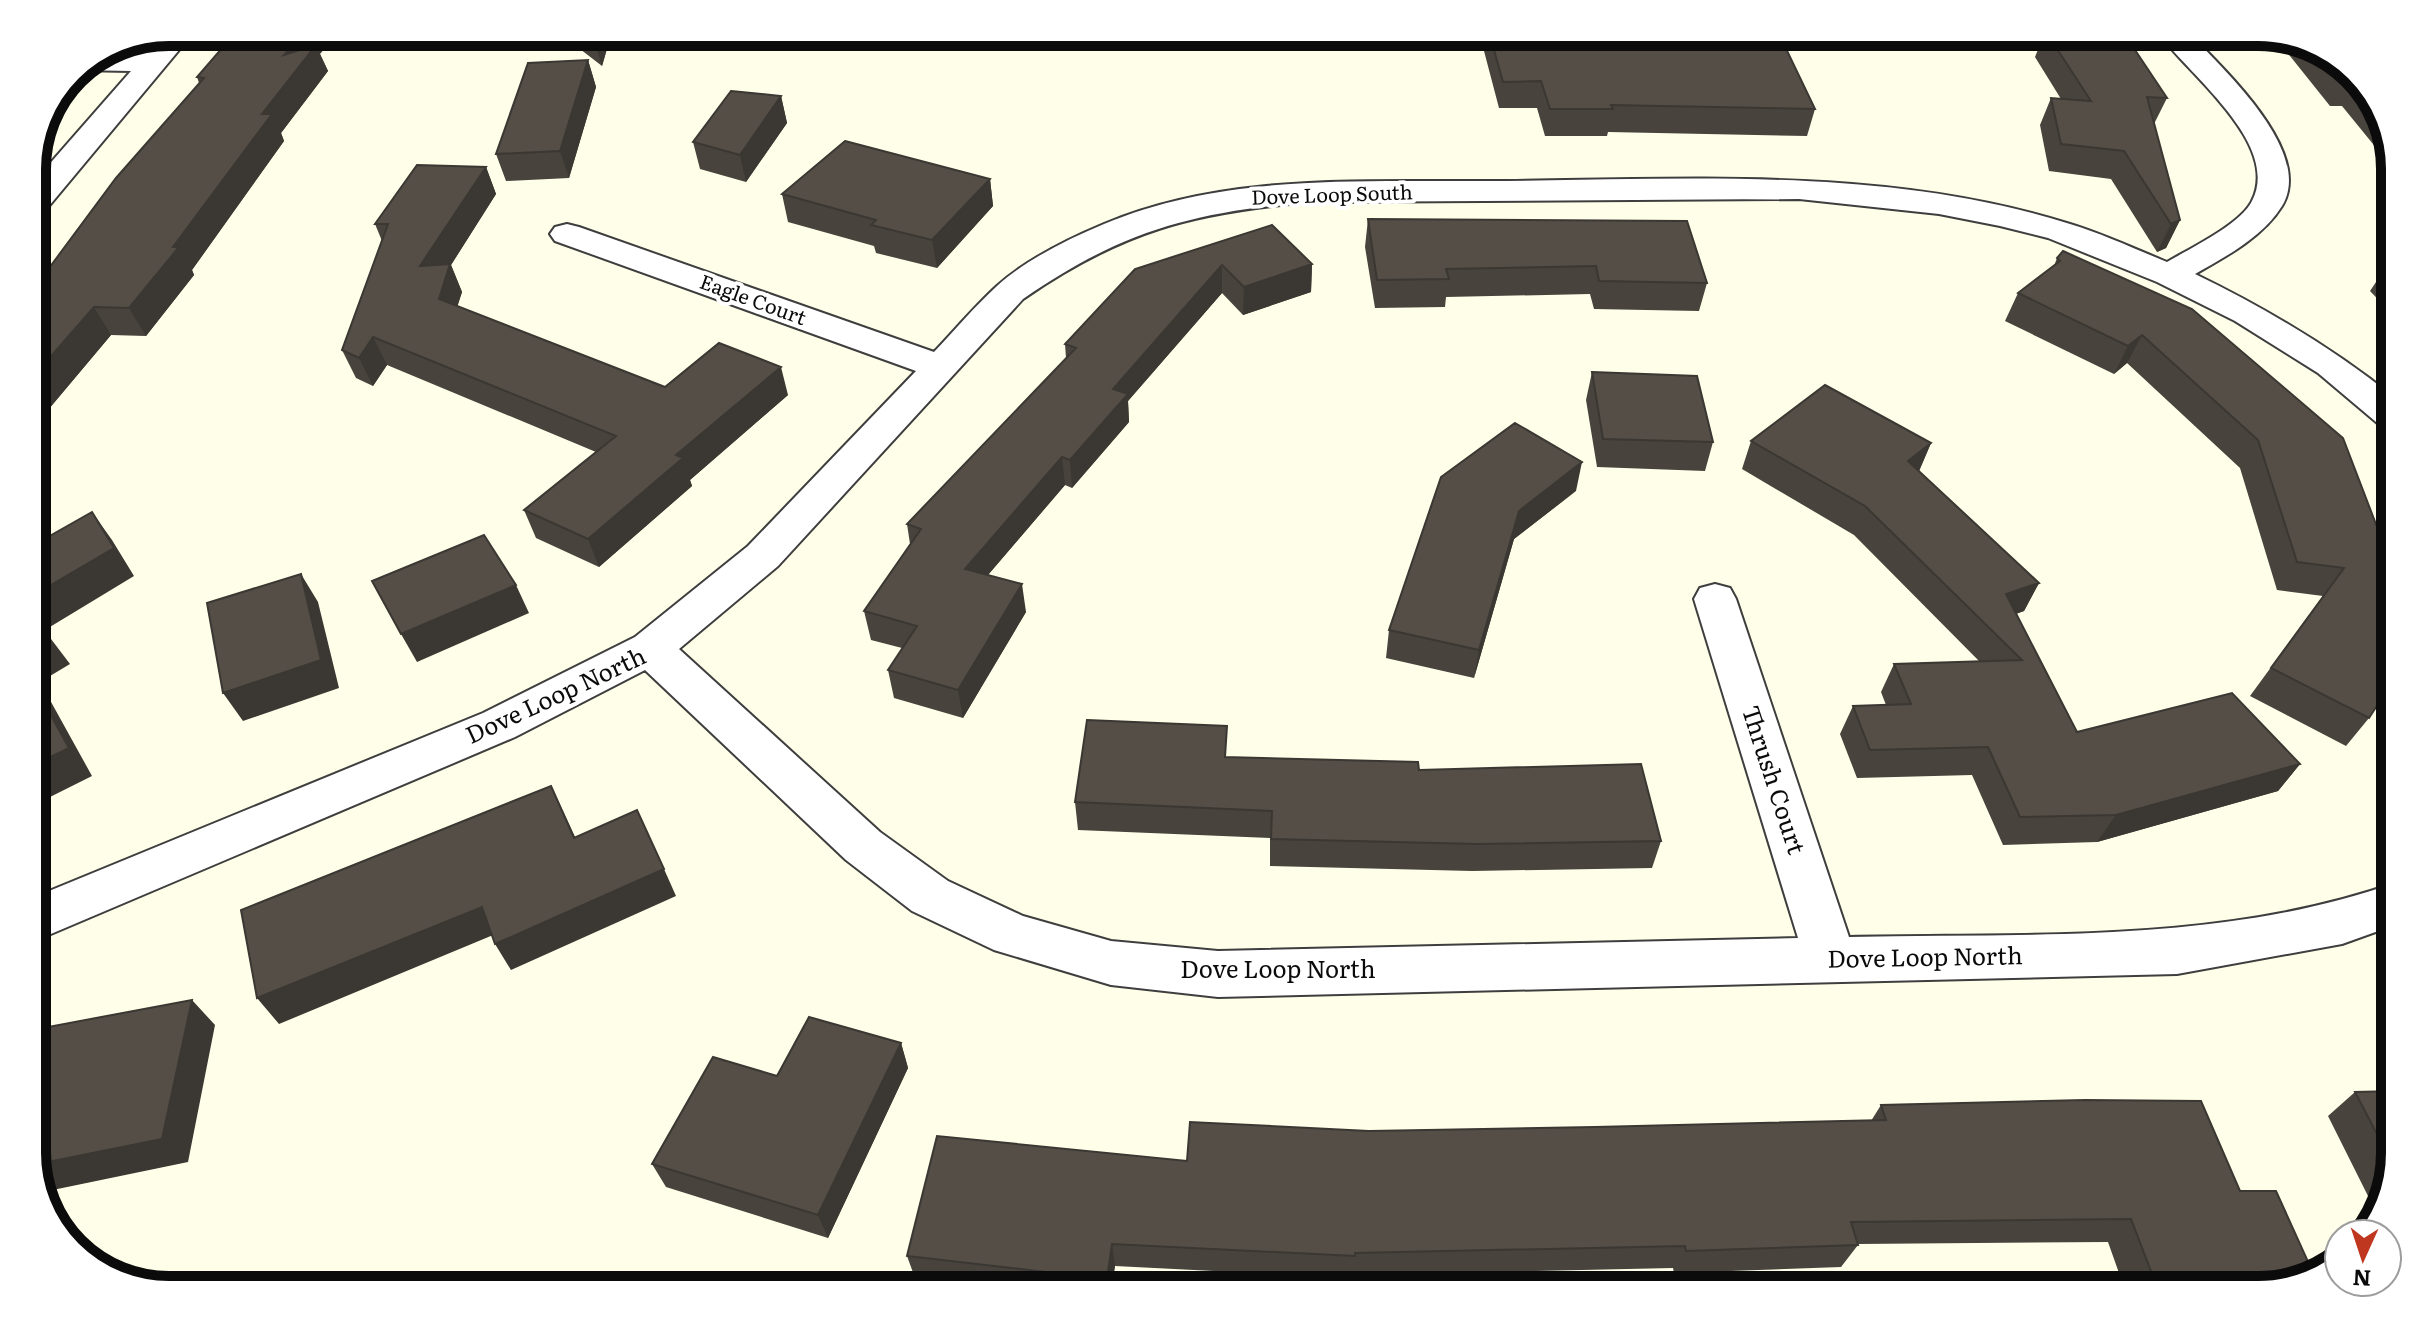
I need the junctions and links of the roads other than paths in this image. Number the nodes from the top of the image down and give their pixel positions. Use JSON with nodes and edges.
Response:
{"nodes":[{"id":1,"x":168,"y":46,"type":"edge"},
{"id":2,"x":2184,"y":46,"type":"edge"},
{"id":3,"x":154,"y":62,"type":"junction"},
{"id":4,"x":109,"y":63,"type":"edge"},
{"id":5,"x":46,"y":189,"type":"edge"},
{"id":6,"x":567,"y":234,"type":"dead end"},
{"id":7,"x":2169,"y":275,"type":"junction"},
{"id":8,"x":939,"y":366,"type":"junction"},
{"id":9,"x":2381,"y":406,"type":"edge"},
{"id":10,"x":1715,"y":599,"type":"dead end"},
{"id":11,"x":650,"y":648,"type":"junction"},
{"id":12,"x":2381,"y":909,"type":"edge"},
{"id":13,"x":46,"y":915,"type":"edge"},
{"id":14,"x":1831,"y":961,"type":"junction"}],
"edges":[{"from":1,"to":3,"type":"street"},
{"from":2,"to":7,"type":"street"},
{"from":3,"to":4,"type":"street"},
{"from":3,"to":5,"type":"street"},
{"from":6,"to":8,"type":"street","name":"Eagle Court"},
{"from":7,"to":8,"type":"street","name":"Dove Loop South"},
{"from":7,"to":9,"type":"street"},
{"from":8,"to":11,"type":"street","name":"Dove Loop South"},
{"from":10,"to":14,"type":"street","name":"Thrush Court"},
{"from":11,"to":13,"type":"street","name":"Dove Loop North"},
{"from":11,"to":14,"type":"street","name":"Dove Loop North"},
{"from":12,"to":14,"type":"street","name":"Dove Loop North"}]}
